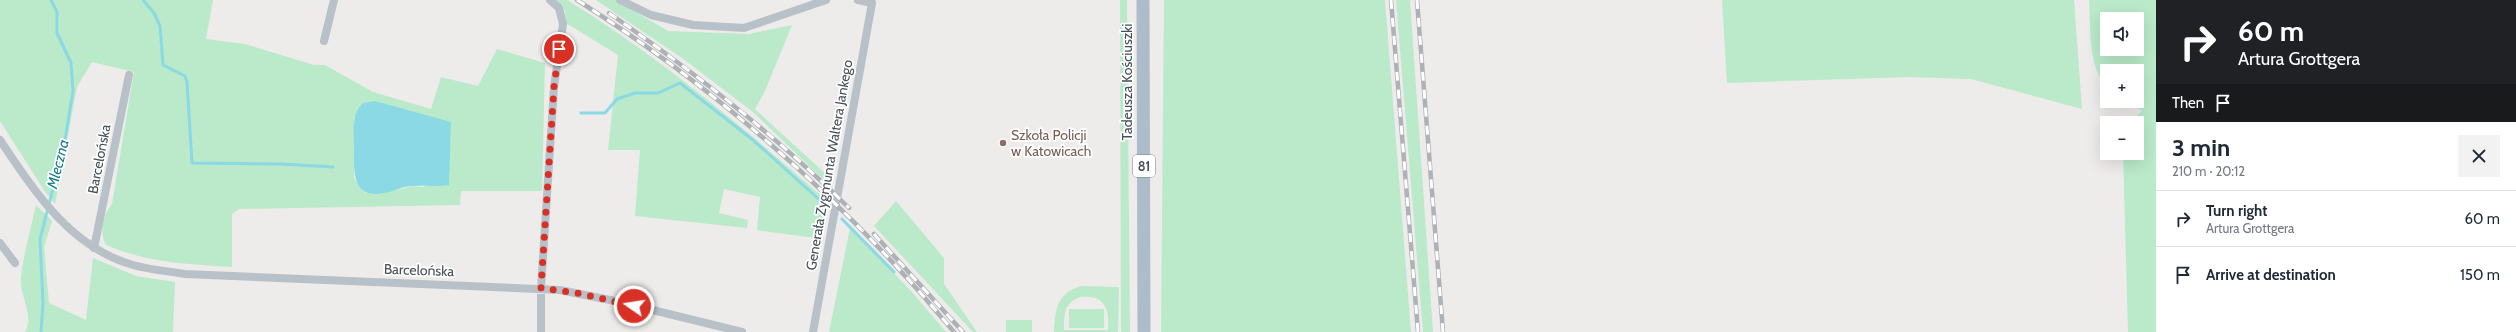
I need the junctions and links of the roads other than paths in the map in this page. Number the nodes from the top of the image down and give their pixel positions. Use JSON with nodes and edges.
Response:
{"nodes":[{"id":1,"x":334,"y":0,"type":"edge"},
{"id":2,"x":550,"y":0,"type":"edge"},
{"id":3,"x":620,"y":0,"type":"edge"},
{"id":4,"x":826,"y":0,"type":"edge"},
{"id":5,"x":858,"y":0,"type":"edge"},
{"id":6,"x":1143,"y":0,"type":"edge"},
{"id":7,"x":324,"y":41,"type":"dead end"},
{"id":8,"x":128,"y":75,"type":"dead end"},
{"id":9,"x":0,"y":140,"type":"edge"},
{"id":10,"x":0,"y":243,"type":"edge"},
{"id":11,"x":94,"y":248,"type":"junction"},
{"id":12,"x":15,"y":263,"type":"dead end"},
{"id":13,"x":541,"y":288,"type":"junction"},
{"id":14,"x":541,"y":332,"type":"edge"},
{"id":15,"x":742,"y":332,"type":"edge"},
{"id":16,"x":813,"y":332,"type":"edge"},
{"id":17,"x":1144,"y":332,"type":"edge"}],
"edges":[{"from":1,"to":7,"type":"street"},
{"from":2,"to":13,"type":"street"},
{"from":3,"to":4,"type":"street"},
{"from":5,"to":16,"type":"street","name":"Generała Zygmunta Waltera Jankego"},
{"from":6,"to":17,"type":"main road","name":"Tadeusza Kościuszki","number":"81"},
{"from":8,"to":11,"type":"street","name":"Barcelońska"},
{"from":9,"to":11,"type":"street","name":"Barcelońska"},
{"from":10,"to":12,"type":"street"},
{"from":11,"to":13,"type":"street","name":"Barcelońska"},
{"from":13,"to":14,"type":"street"},
{"from":13,"to":15,"type":"street","name":"Barcelońska"}]}
